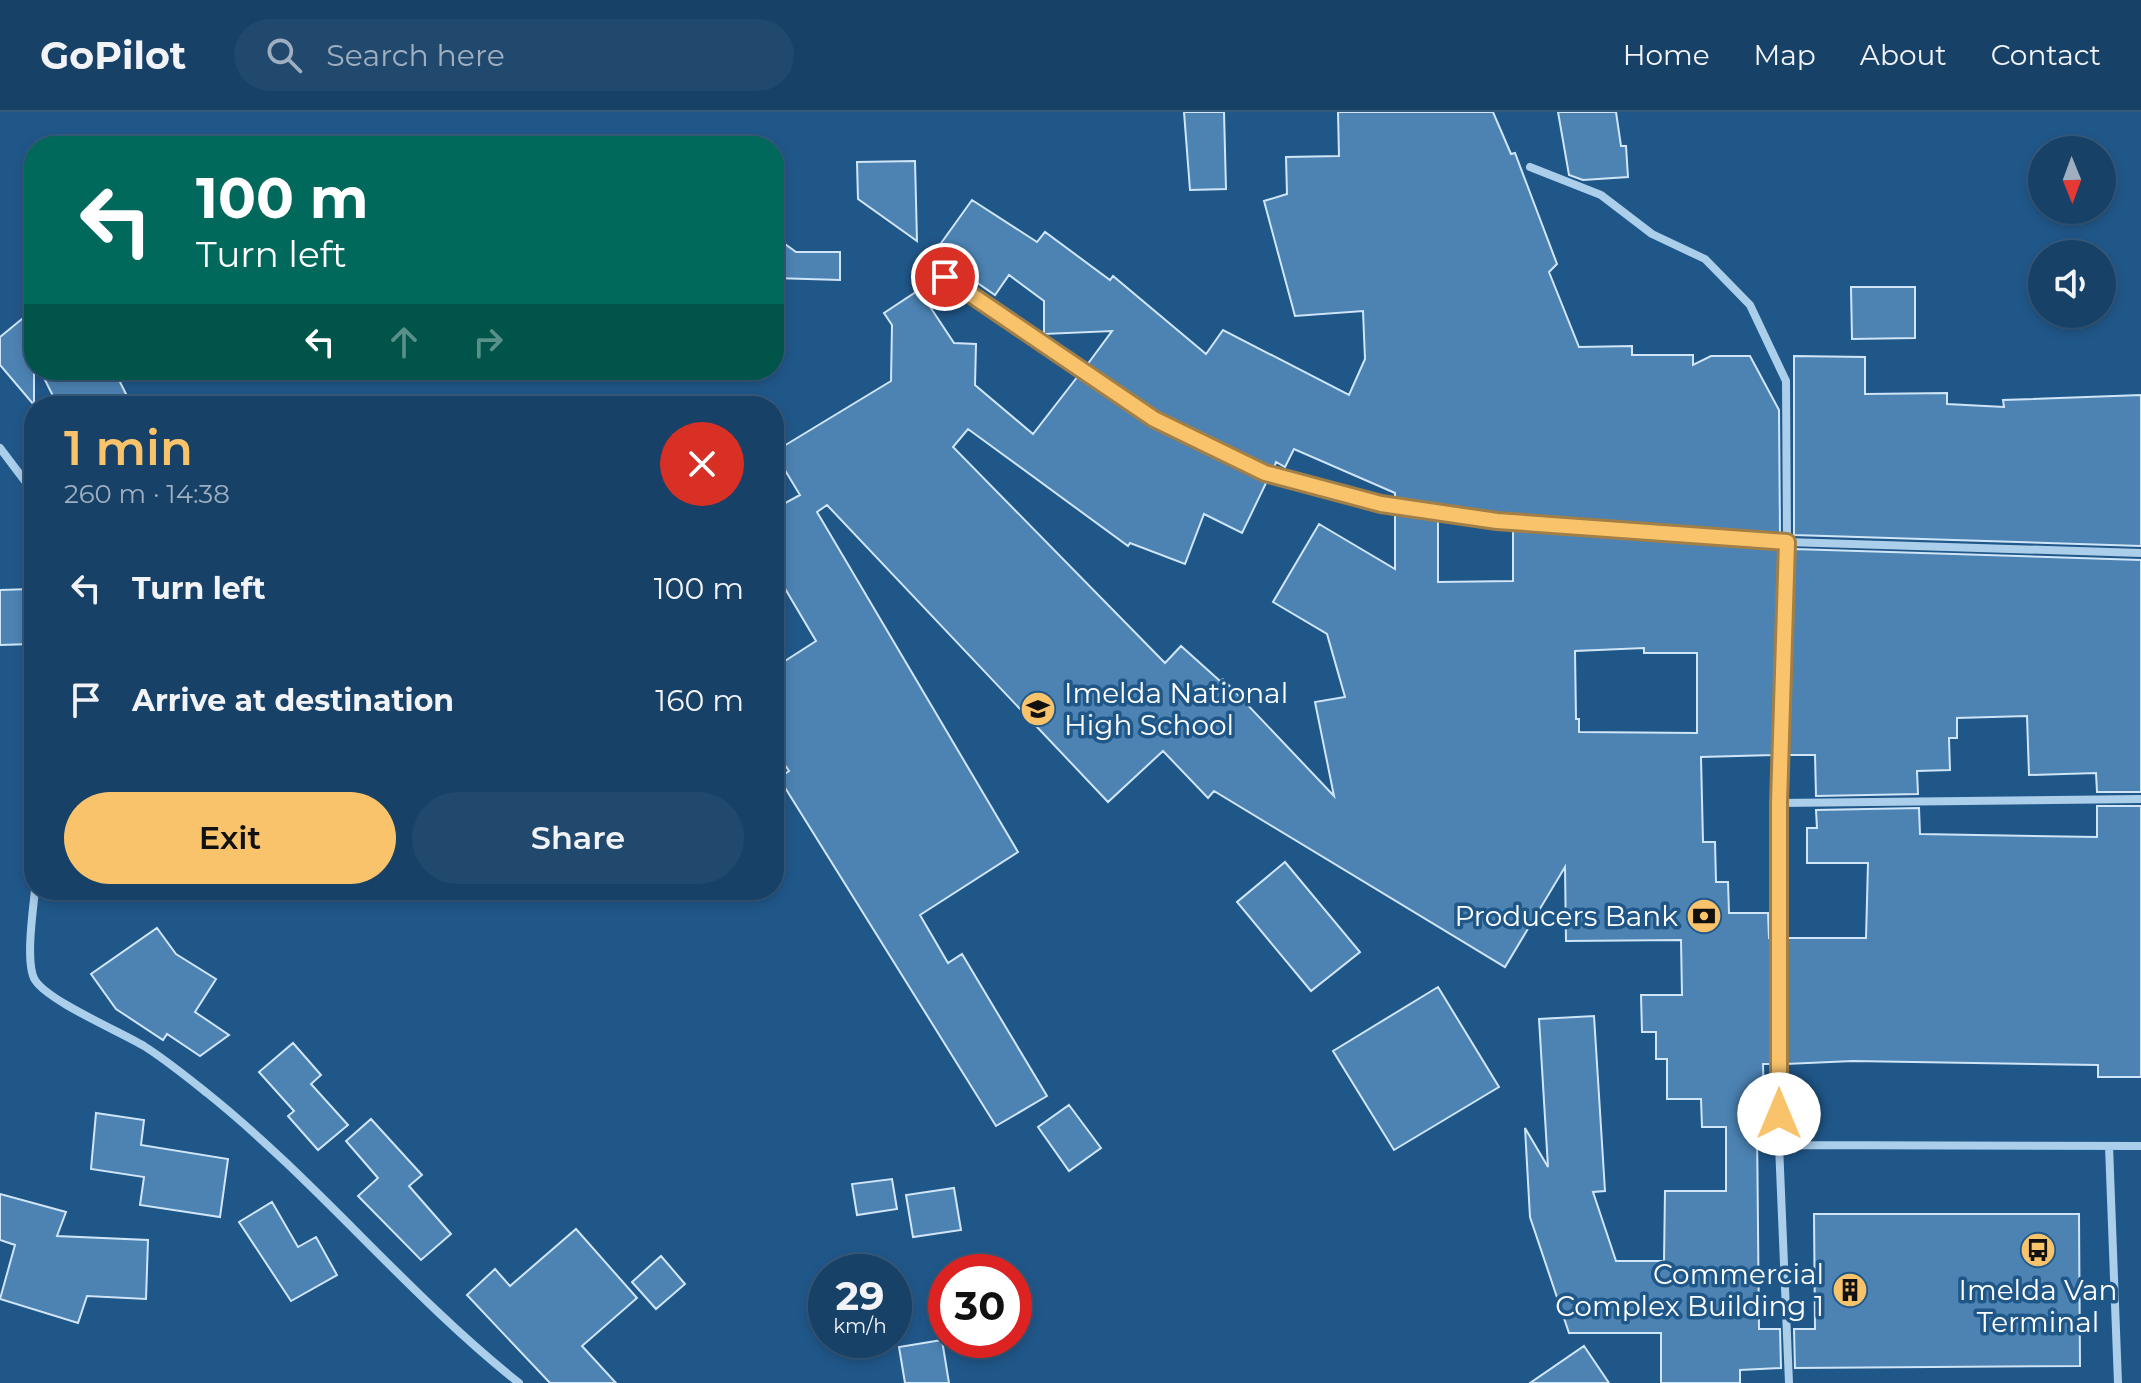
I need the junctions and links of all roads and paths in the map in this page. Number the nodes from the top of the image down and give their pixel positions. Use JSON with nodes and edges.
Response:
{"nodes":[{"id":1,"x":1530,"y":167,"type":"dead end"},
{"id":2,"x":945,"y":277,"type":"dead end"},
{"id":3,"x":0,"y":448,"type":"edge"},
{"id":4,"x":24,"y":480,"type":"edge"},
{"id":5,"x":1787,"y":542,"type":"junction"},
{"id":6,"x":2141,"y":553,"type":"edge"},
{"id":7,"x":2141,"y":799,"type":"edge"},
{"id":8,"x":1779,"y":803,"type":"junction"},
{"id":9,"x":34,"y":900,"type":"edge"},
{"id":10,"x":1779,"y":1145,"type":"junction"},
{"id":11,"x":2109,"y":1146,"type":"junction"},
{"id":12,"x":2141,"y":1146,"type":"edge"},
{"id":13,"x":519,"y":1383,"type":"edge"},
{"id":14,"x":1789,"y":1383,"type":"edge"},
{"id":15,"x":2118,"y":1383,"type":"edge"}],
"edges":[{"from":1,"to":5,"type":"street"},
{"from":2,"to":5,"type":"street"},
{"from":3,"to":4,"type":"street"},
{"from":5,"to":6,"type":"street"},
{"from":5,"to":8,"type":"street"},
{"from":7,"to":8,"type":"street"},
{"from":8,"to":10,"type":"street"},
{"from":9,"to":13,"type":"street"},
{"from":10,"to":11,"type":"street"},
{"from":10,"to":14,"type":"street"},
{"from":11,"to":12,"type":"street"},
{"from":11,"to":15,"type":"street"}]}
